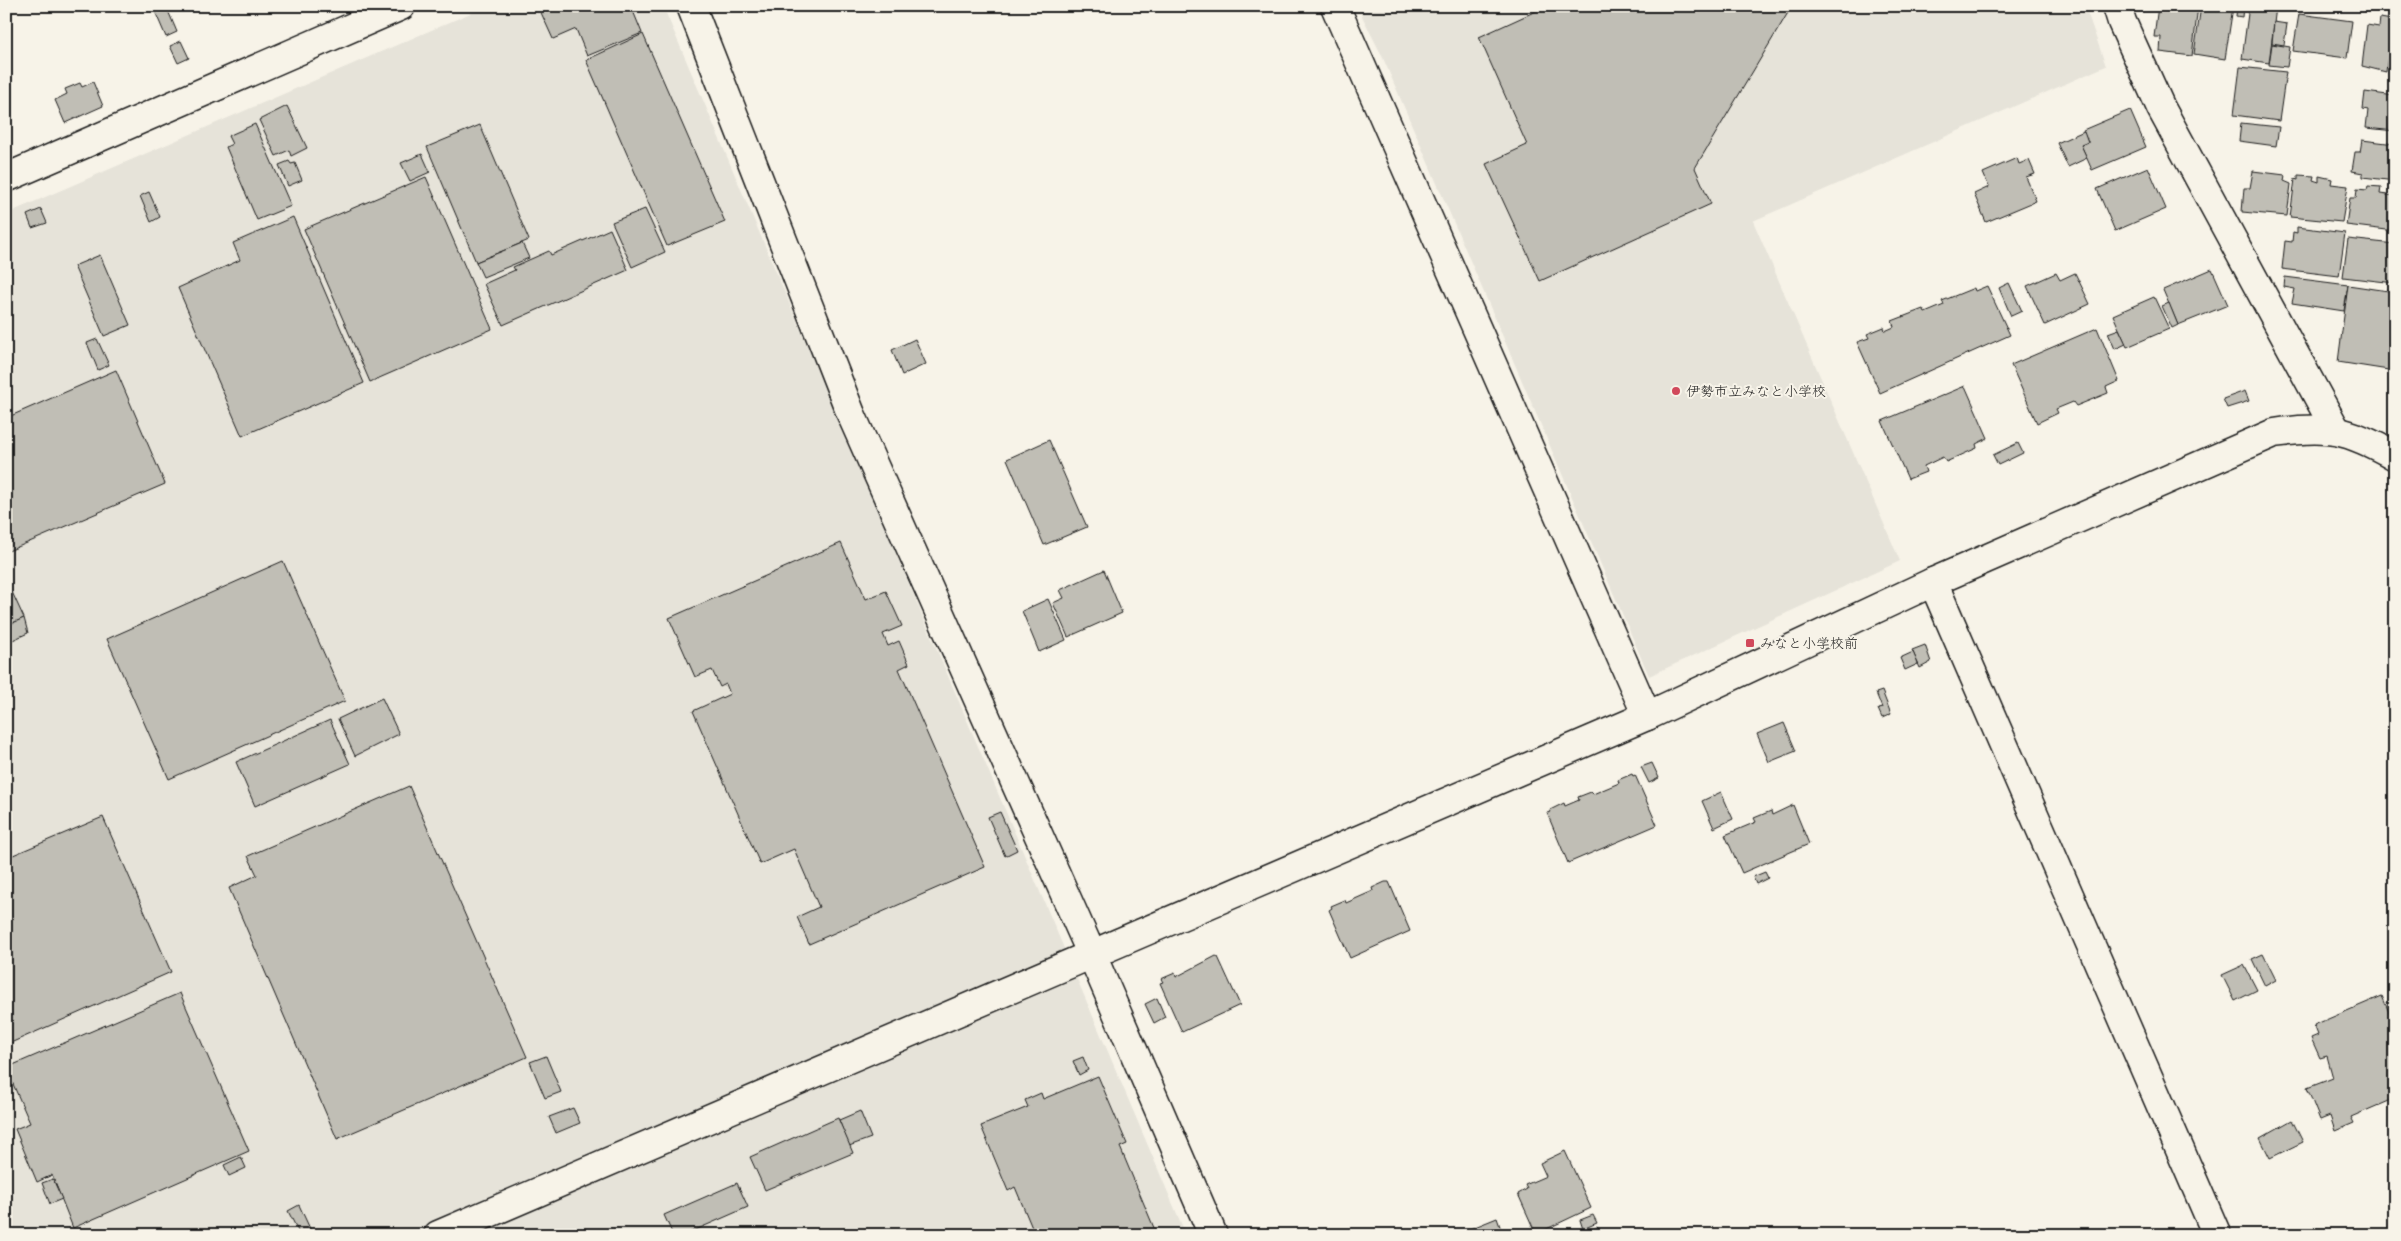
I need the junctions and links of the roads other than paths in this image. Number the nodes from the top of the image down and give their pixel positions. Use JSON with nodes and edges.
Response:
{"nodes":[{"id":1,"x":401,"y":6,"type":"edge"},
{"id":2,"x":691,"y":6,"type":"edge"},
{"id":3,"x":1335,"y":6,"type":"edge"},
{"id":4,"x":2117,"y":6,"type":"edge"},
{"id":5,"x":6,"y":178,"type":"edge"},
{"id":6,"x":2336,"y":430,"type":"junction"},
{"id":7,"x":2395,"y":456,"type":"edge"},
{"id":8,"x":1933,"y":582,"type":"junction"},
{"id":9,"x":1647,"y":716,"type":"junction"},
{"id":10,"x":1092,"y":956,"type":"junction"},
{"id":11,"x":438,"y":1235,"type":"edge"},
{"id":12,"x":1213,"y":1235,"type":"edge"},
{"id":13,"x":2217,"y":1235,"type":"edge"}],
"edges":[{"from":1,"to":5,"type":"street"},
{"from":2,"to":10,"type":"street"},
{"from":3,"to":9,"type":"street"},
{"from":4,"to":6,"type":"street"},
{"from":6,"to":7,"type":"street"},
{"from":6,"to":8,"type":"street"},
{"from":8,"to":9,"type":"street"},
{"from":8,"to":13,"type":"street"},
{"from":9,"to":10,"type":"street"},
{"from":10,"to":11,"type":"street"},
{"from":10,"to":12,"type":"street"}]}
